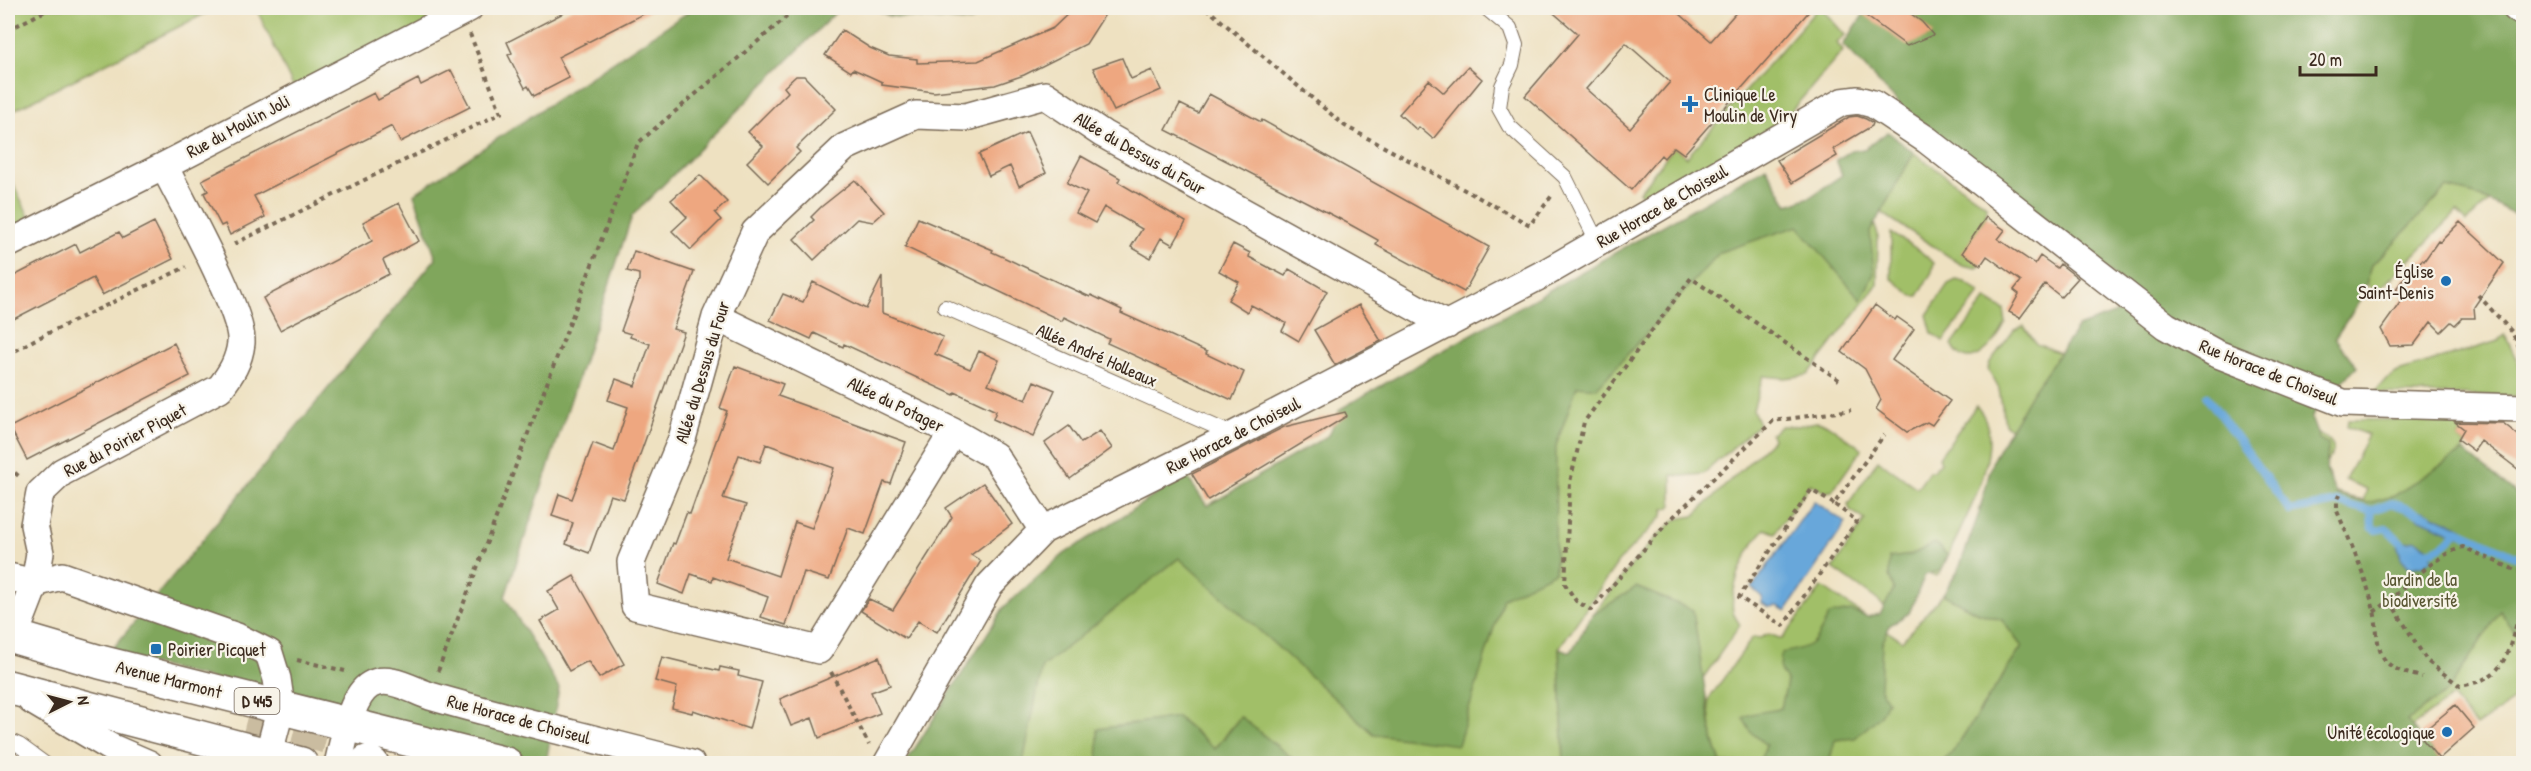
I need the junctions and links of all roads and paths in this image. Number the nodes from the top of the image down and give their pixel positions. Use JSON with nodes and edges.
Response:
{"nodes":[{"id":1,"x":51,"y":8,"type":"edge"},
{"id":2,"x":796,"y":8,"type":"edge"},
{"id":3,"x":1206,"y":8,"type":"edge"},
{"id":4,"x":1485,"y":8,"type":"edge"},
{"id":5,"x":2516,"y":8,"type":"edge"},
{"id":6,"x":465,"y":9,"type":"edge"},
{"id":7,"x":2523,"y":13,"type":"edge"},
{"id":8,"x":8,"y":30,"type":"edge"},
{"id":9,"x":164,"y":166,"type":"junction"},
{"id":10,"x":1565,"y":177,"type":"junction"},
{"id":11,"x":1598,"y":243,"type":"junction"},
{"id":12,"x":8,"y":244,"type":"edge"},
{"id":13,"x":209,"y":257,"type":"junction"},
{"id":14,"x":2478,"y":296,"type":"dead end"},
{"id":15,"x":945,"y":308,"type":"dead end"},
{"id":16,"x":716,"y":317,"type":"junction"},
{"id":17,"x":1447,"y":325,"type":"junction"},
{"id":18,"x":8,"y":355,"type":"edge"},
{"id":19,"x":2523,"y":357,"type":"edge"},
{"id":20,"x":1839,"y":380,"type":"dead end"},
{"id":21,"x":2523,"y":408,"type":"edge"},
{"id":22,"x":1851,"y":410,"type":"dead end"},
{"id":23,"x":953,"y":432,"type":"junction"},
{"id":24,"x":1234,"y":435,"type":"junction"},
{"id":25,"x":1884,"y":435,"type":"dead end"},
{"id":26,"x":2340,"y":494,"type":"dead end"},
{"id":27,"x":1834,"y":504,"type":"junction"},
{"id":28,"x":1043,"y":530,"type":"junction"},
{"id":29,"x":2523,"y":574,"type":"edge"},
{"id":30,"x":8,"y":577,"type":"edge"},
{"id":31,"x":34,"y":583,"type":"junction"},
{"id":32,"x":2390,"y":601,"type":"junction"},
{"id":33,"x":2523,"y":604,"type":"edge"},
{"id":34,"x":2374,"y":612,"type":"junction"},
{"id":35,"x":10,"y":643,"type":"edge"},
{"id":36,"x":819,"y":650,"type":"junction"},
{"id":37,"x":269,"y":653,"type":"junction"},
{"id":38,"x":2422,"y":677,"type":"dead end"},
{"id":39,"x":384,"y":680,"type":"junction"},
{"id":40,"x":9,"y":682,"type":"edge"},
{"id":41,"x":429,"y":696,"type":"junction"},
{"id":42,"x":281,"y":707,"type":"junction"},
{"id":43,"x":8,"y":740,"type":"edge"},
{"id":44,"x":359,"y":752,"type":"edge"},
{"id":45,"x":880,"y":758,"type":"edge"},
{"id":46,"x":267,"y":759,"type":"edge"},
{"id":47,"x":45,"y":764,"type":"edge"},
{"id":48,"x":149,"y":764,"type":"edge"},
{"id":49,"x":301,"y":764,"type":"edge"},
{"id":50,"x":432,"y":764,"type":"edge"},
{"id":51,"x":506,"y":764,"type":"edge"},
{"id":52,"x":691,"y":764,"type":"edge"}],
"edges":[{"from":1,"to":8,"type":"path"},
{"from":2,"to":41,"type":"path"},
{"from":3,"to":10,"type":"path"},
{"from":4,"to":10,"type":"lane"},
{"from":5,"to":7,"type":"street"},
{"from":6,"to":9,"type":"street","name":"Rue du Moulin Joli"},
{"from":6,"to":13,"type":"path"},
{"from":9,"to":12,"type":"street","name":"Rue du Moulin Joli"},
{"from":9,"to":13,"type":"street","name":"Rue du Poirier Piquet"},
{"from":10,"to":11,"type":"lane"},
{"from":11,"to":17,"type":"street","name":"Rue Horace de Choiseul"},
{"from":11,"to":21,"type":"street","name":"Rue Horace de Choiseul"},
{"from":13,"to":18,"type":"path"},
{"from":13,"to":31,"type":"street","name":"Rue du Poirier Piquet"},
{"from":14,"to":19,"type":"path"},
{"from":15,"to":24,"type":"lane","name":"Allée André Holleaux"},
{"from":16,"to":17,"type":"street","name":"Allée du Dessus du Four"},
{"from":16,"to":23,"type":"street","name":"Allée du Potager"},
{"from":16,"to":36,"type":"street","name":"Allée du Dessus du Four"},
{"from":17,"to":24,"type":"street","name":"Rue Horace de Choiseul"},
{"from":20,"to":22,"type":"path"},
{"from":23,"to":28,"type":"street","name":"Allée du Potager"},
{"from":23,"to":36,"type":"street"},
{"from":24,"to":28,"type":"street","name":"Rue Horace de Choiseul"},
{"from":25,"to":27,"type":"path"},
{"from":26,"to":34,"type":"path"},
{"from":27,"to":27,"type":"path"},
{"from":28,"to":45,"type":"street","name":"Rue Horace de Choiseul"},
{"from":29,"to":32,"type":"path"},
{"from":30,"to":31,"type":"street"},
{"from":31,"to":35,"type":"street","name":"Rue du Poirier Piquet"},
{"from":31,"to":37,"type":"street"},
{"from":32,"to":33,"type":"path"},
{"from":32,"to":34,"type":"path"},
{"from":34,"to":38,"type":"path"},
{"from":35,"to":40,"type":"main road","name":"Avenue Marmont","number":"D 445"},
{"from":35,"to":42,"type":"main road","name":"Avenue Marmont","number":"D 445"},
{"from":36,"to":45,"type":"path"},
{"from":37,"to":39,"type":"path"},
{"from":37,"to":42,"type":"street"},
{"from":39,"to":41,"type":"street","name":"Rue Horace de Choiseul"},
{"from":39,"to":44,"type":"street"},
{"from":40,"to":46,"type":"main road"},
{"from":40,"to":48,"type":"street"},
{"from":41,"to":52,"type":"street","name":"Rue Horace de Choiseul"},
{"from":42,"to":44,"type":"main road","name":"Avenue Marmont","number":"D 445"},
{"from":42,"to":46,"type":"street"},
{"from":43,"to":47,"type":"lane"},
{"from":44,"to":50,"type":"main road","name":"Avenue Marmont","number":"D 445"},
{"from":44,"to":51,"type":"main road","name":"Avenue Marmont","number":"D 445"},
{"from":46,"to":49,"type":"main road"}]}
